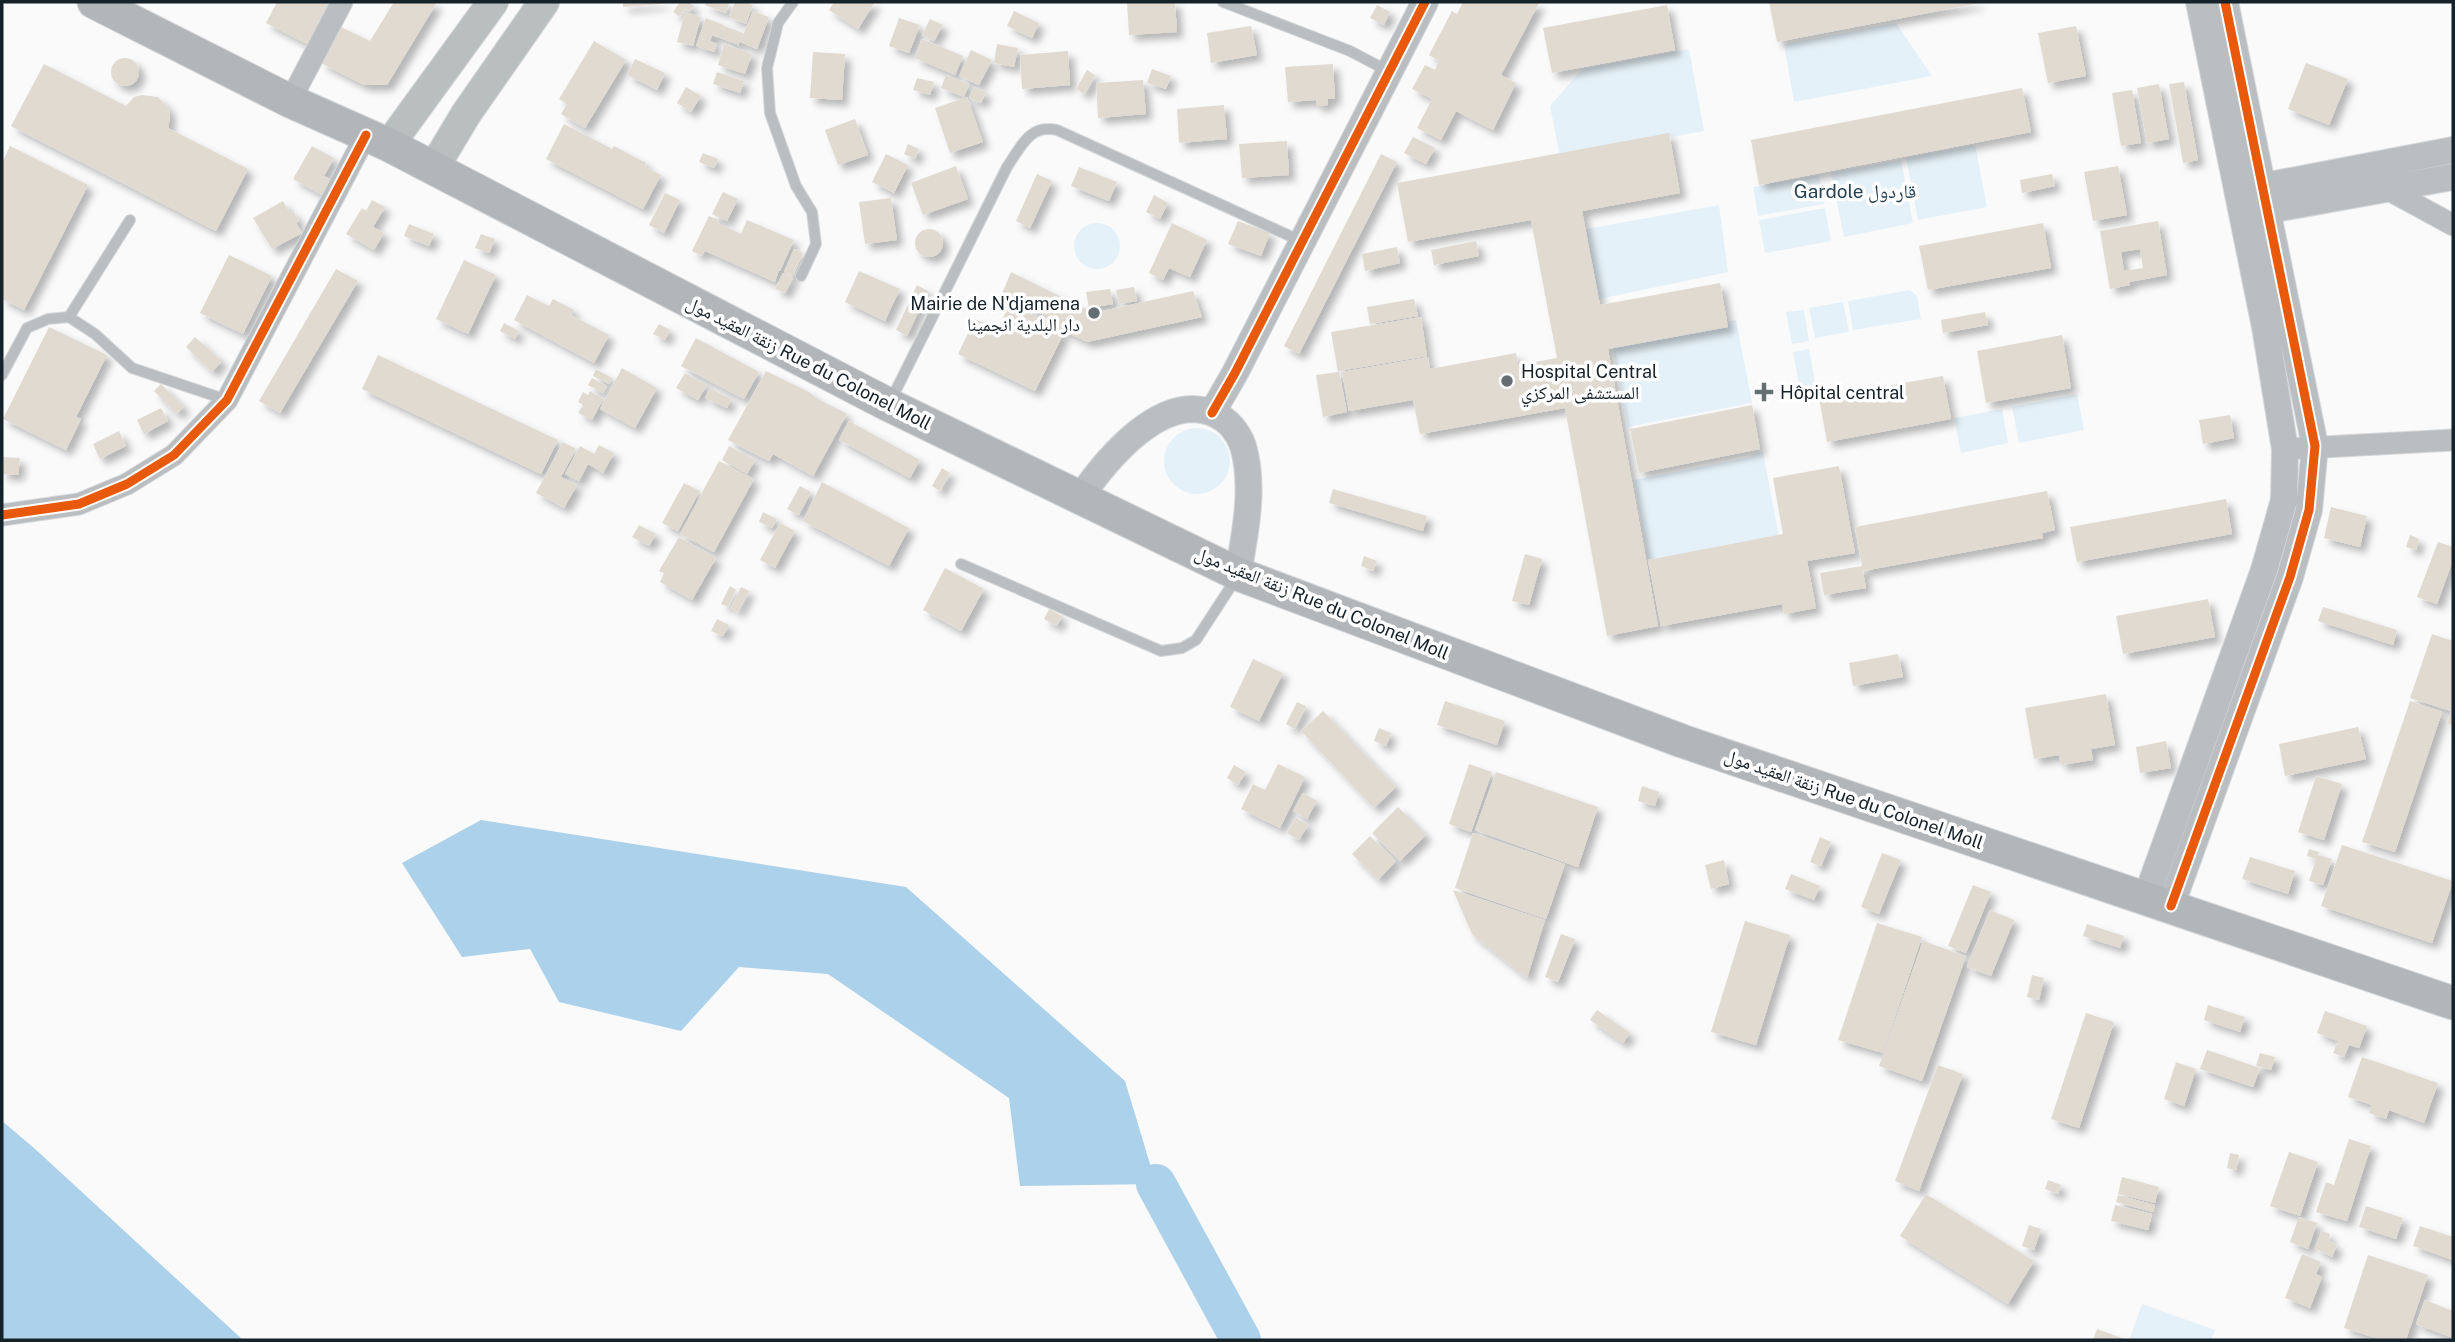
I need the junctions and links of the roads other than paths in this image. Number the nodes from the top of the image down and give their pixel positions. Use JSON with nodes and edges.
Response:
{"nodes":[{"id":1,"x":96,"y":2,"type":"edge"},
{"id":2,"x":342,"y":2,"type":"edge"},
{"id":3,"x":494,"y":2,"type":"edge"},
{"id":4,"x":544,"y":2,"type":"edge"},
{"id":5,"x":793,"y":2,"type":"edge"},
{"id":6,"x":1223,"y":2,"type":"edge"},
{"id":7,"x":1425,"y":2,"type":"edge"},
{"id":8,"x":2199,"y":2,"type":"edge"},
{"id":9,"x":2225,"y":2,"type":"edge"},
{"id":10,"x":1391,"y":72,"type":"junction"},
{"id":11,"x":290,"y":101,"type":"junction"},
{"id":12,"x":377,"y":140,"type":"junction"},
{"id":13,"x":2453,"y":150,"type":"edge"},
{"id":14,"x":433,"y":169,"type":"junction"},
{"id":15,"x":2453,"y":177,"type":"edge"},
{"id":16,"x":2387,"y":189,"type":"junction"},
{"id":17,"x":2253,"y":201,"type":"junction"},
{"id":18,"x":131,"y":220,"type":"dead end"},
{"id":19,"x":2453,"y":225,"type":"edge"},
{"id":20,"x":1301,"y":241,"type":"junction"},
{"id":21,"x":801,"y":276,"type":"dead end"},
{"id":22,"x":69,"y":317,"type":"junction"},
{"id":23,"x":2,"y":374,"type":"edge"},
{"id":24,"x":226,"y":400,"type":"junction"},
{"id":25,"x":889,"y":405,"type":"junction"},
{"id":26,"x":1212,"y":412,"type":"junction"},
{"id":27,"x":2453,"y":440,"type":"edge"},
{"id":28,"x":2315,"y":446,"type":"junction"},
{"id":29,"x":2285,"y":449,"type":"junction"},
{"id":30,"x":1079,"y":499,"type":"junction"},
{"id":31,"x":2,"y":514,"type":"edge"},
{"id":32,"x":961,"y":564,"type":"dead end"},
{"id":33,"x":1238,"y":574,"type":"junction"},
{"id":34,"x":2158,"y":902,"type":"junction"},
{"id":35,"x":2453,"y":1003,"type":"edge"}],
"edges":[{"from":1,"to":11,"type":"main road","name":"زنقة العقيد مول Rue du Colonel Moll"},
{"from":2,"to":11,"type":"street"},
{"from":3,"to":12,"type":"main road"},
{"from":4,"to":14,"type":"main road"},
{"from":5,"to":21,"type":"lane"},
{"from":6,"to":10,"type":"lane"},
{"from":7,"to":10,"type":"street"},
{"from":8,"to":17,"type":"street"},
{"from":9,"to":17,"type":"street"},
{"from":10,"to":20,"type":"street"},
{"from":11,"to":12,"type":"main road","name":"زنقة العقيد مول Rue du Colonel Moll"},
{"from":12,"to":14,"type":"main road","name":"زنقة العقيد مول Rue du Colonel Moll"},
{"from":12,"to":24,"type":"street"},
{"from":13,"to":17,"type":"street"},
{"from":14,"to":25,"type":"main road","name":"زنقة العقيد مول Rue du Colonel Moll"},
{"from":15,"to":16,"type":"street"},
{"from":16,"to":17,"type":"street"},
{"from":16,"to":19,"type":"street"},
{"from":17,"to":28,"type":"street"},
{"from":17,"to":29,"type":"street"},
{"from":18,"to":22,"type":"lane"},
{"from":20,"to":25,"type":"lane"},
{"from":20,"to":26,"type":"street"},
{"from":22,"to":23,"type":"lane"},
{"from":22,"to":24,"type":"lane"},
{"from":24,"to":31,"type":"street"},
{"from":25,"to":30,"type":"main road","name":"زنقة العقيد مول Rue du Colonel Moll"},
{"from":26,"to":30,"type":"street"},
{"from":26,"to":33,"type":"street"},
{"from":27,"to":28,"type":"street"},
{"from":28,"to":29,"type":"street"},
{"from":28,"to":34,"type":"street"},
{"from":29,"to":34,"type":"street"},
{"from":30,"to":33,"type":"main road","name":"زنقة العقيد مول Rue du Colonel Moll"},
{"from":32,"to":33,"type":"lane"},
{"from":33,"to":34,"type":"main road","name":"زنقة العقيد مول Rue du Colonel Moll"},
{"from":34,"to":35,"type":"main road","name":"زنقة العقيد مول Rue du Colonel Moll"}]}
